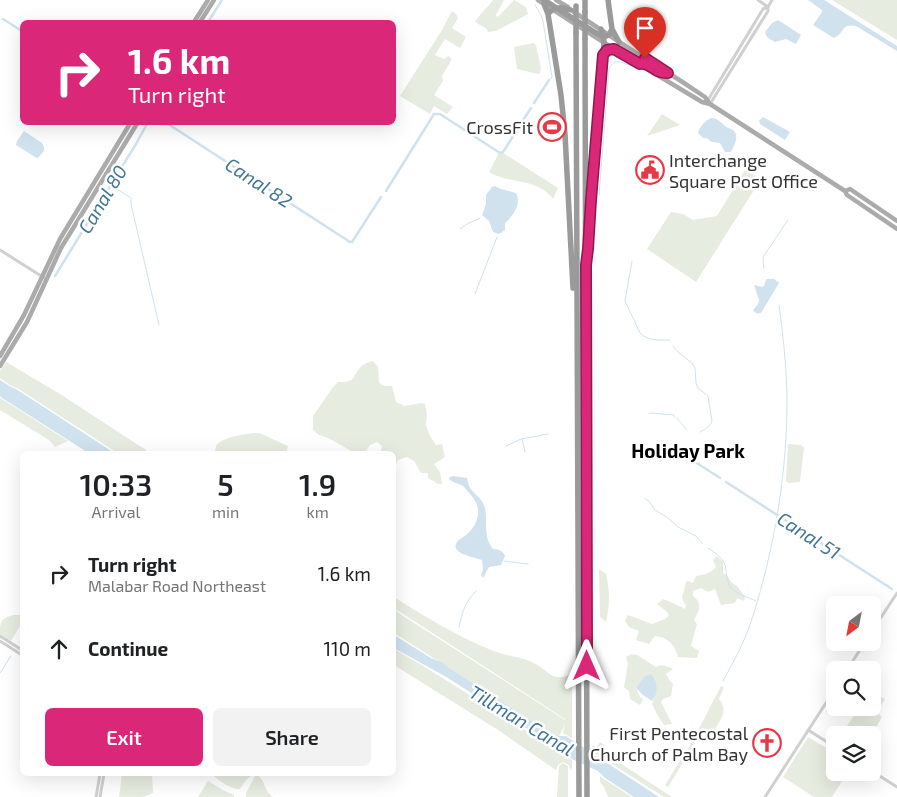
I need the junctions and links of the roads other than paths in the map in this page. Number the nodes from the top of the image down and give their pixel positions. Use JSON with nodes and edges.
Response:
{"nodes":[{"id":1,"x":208,"y":0,"type":"edge"},
{"id":2,"x":214,"y":0,"type":"edge"},
{"id":3,"x":538,"y":0,"type":"edge"},
{"id":4,"x":557,"y":0,"type":"edge"},
{"id":5,"x":585,"y":0,"type":"edge"},
{"id":6,"x":608,"y":0,"type":"edge"},
{"id":7,"x":758,"y":0,"type":"edge"},
{"id":8,"x":772,"y":0,"type":"edge"},
{"id":9,"x":544,"y":2,"type":"edge"},
{"id":10,"x":574,"y":5,"type":"edge"},
{"id":11,"x":768,"y":7,"type":"junction"},
{"id":12,"x":554,"y":11,"type":"junction"},
{"id":13,"x":195,"y":20,"type":"edge"},
{"id":14,"x":201,"y":20,"type":"edge"},
{"id":15,"x":601,"y":29,"type":"joint"},
{"id":16,"x":607,"y":36,"type":"junction"},
{"id":17,"x":619,"y":42,"type":"joint"},
{"id":18,"x":742,"y":45,"type":"junction"},
{"id":19,"x":614,"y":49,"type":"junction"},
{"id":20,"x":739,"y":50,"type":"junction"},
{"id":21,"x":742,"y":54,"type":"junction"},
{"id":22,"x":603,"y":55,"type":"junction"},
{"id":23,"x":737,"y":62,"type":"junction"},
{"id":24,"x":640,"y":64,"type":"junction"},
{"id":25,"x":668,"y":73,"type":"junction"},
{"id":26,"x":674,"y":76,"type":"junction"},
{"id":27,"x":662,"y":77,"type":"junction"},
{"id":28,"x":708,"y":102,"type":"junction"},
{"id":29,"x":130,"y":125,"type":"edge"},
{"id":30,"x":136,"y":125,"type":"edge"},
{"id":31,"x":845,"y":191,"type":"junction"},
{"id":32,"x":886,"y":221,"type":"junction"},
{"id":33,"x":897,"y":221,"type":"edge"},
{"id":34,"x":897,"y":229,"type":"edge"},
{"id":35,"x":0,"y":250,"type":"edge"},
{"id":36,"x":586,"y":265,"type":"junction"},
{"id":37,"x":44,"y":278,"type":"junction"},
{"id":38,"x":577,"y":310,"type":"junction"},
{"id":39,"x":0,"y":356,"type":"edge"},
{"id":40,"x":0,"y":366,"type":"edge"},
{"id":41,"x":897,"y":593,"type":"edge"},
{"id":42,"x":881,"y":617,"type":"edge"},
{"id":43,"x":0,"y":636,"type":"edge"},
{"id":44,"x":0,"y":641,"type":"edge"},
{"id":45,"x":20,"y":649,"type":"edge"},
{"id":46,"x":20,"y":654,"type":"edge"},
{"id":47,"x":826,"y":703,"type":"edge"},
{"id":48,"x":808,"y":730,"type":"junction"},
{"id":49,"x":826,"y":741,"type":"edge"},
{"id":50,"x":100,"y":776,"type":"edge"},
{"id":51,"x":104,"y":776,"type":"edge"},
{"id":52,"x":881,"y":777,"type":"edge"},
{"id":53,"x":897,"y":787,"type":"edge"},
{"id":54,"x":96,"y":797,"type":"edge"},
{"id":55,"x":100,"y":797,"type":"edge"},
{"id":56,"x":578,"y":797,"type":"edge"},
{"id":57,"x":587,"y":797,"type":"edge"},
{"id":58,"x":765,"y":797,"type":"edge"}],
"edges":[{"from":1,"to":13,"type":"main road"},
{"from":2,"to":14,"type":"main road"},
{"from":3,"to":9,"type":"main road"},
{"from":4,"to":10,"type":"main road"},
{"from":4,"to":12,"type":"highway"},
{"from":5,"to":36,"type":"highway","bridge":true},
{"from":6,"to":16,"type":"highway"},
{"from":7,"to":11,"type":"street"},
{"from":8,"to":11,"type":"street"},
{"from":9,"to":12,"type":"highway"},
{"from":9,"to":12,"type":"highway"},
{"from":10,"to":12,"type":"highway"},
{"from":10,"to":15,"type":"main road"},
{"from":10,"to":38,"type":"highway","bridge":true},
{"from":11,"to":18,"type":"street"},
{"from":11,"to":21,"type":"street"},
{"from":12,"to":16,"type":"highway"},
{"from":12,"to":38,"type":"highway"},
{"from":15,"to":16,"type":"highway"},
{"from":16,"to":17,"type":"highway"},
{"from":16,"to":19,"type":"main road"},
{"from":16,"to":22,"type":"highway"},
{"from":17,"to":25,"type":"main road"},
{"from":18,"to":20,"type":"street"},
{"from":18,"to":21,"type":"street"},
{"from":19,"to":22,"type":"highway"},
{"from":19,"to":24,"type":"main road"},
{"from":20,"to":23,"type":"street"},
{"from":20,"to":28,"type":"street"},
{"from":21,"to":23,"type":"street"},
{"from":22,"to":36,"type":"highway"},
{"from":23,"to":28,"type":"street"},
{"from":24,"to":25,"type":"main road"},
{"from":24,"to":27,"type":"main road"},
{"from":25,"to":26,"type":"main road"},
{"from":26,"to":27,"type":"main road"},
{"from":26,"to":28,"type":"main road"},
{"from":27,"to":28,"type":"main road"},
{"from":28,"to":31,"type":"main road"},
{"from":29,"to":37,"type":"main road"},
{"from":30,"to":37,"type":"main road"},
{"from":31,"to":32,"type":"main road"},
{"from":31,"to":33,"type":"main road"},
{"from":32,"to":33,"type":"main road"},
{"from":32,"to":34,"type":"main road"},
{"from":35,"to":37,"type":"street"},
{"from":36,"to":57,"type":"highway"},
{"from":37,"to":39,"type":"main road"},
{"from":37,"to":40,"type":"main road"},
{"from":38,"to":56,"type":"highway"},
{"from":41,"to":42,"type":"street"},
{"from":43,"to":45,"type":"street"},
{"from":44,"to":46,"type":"street"},
{"from":47,"to":48,"type":"street"},
{"from":48,"to":49,"type":"street"},
{"from":48,"to":58,"type":"street"},
{"from":50,"to":54,"type":"street"},
{"from":51,"to":55,"type":"street"},
{"from":52,"to":53,"type":"street"}]}
